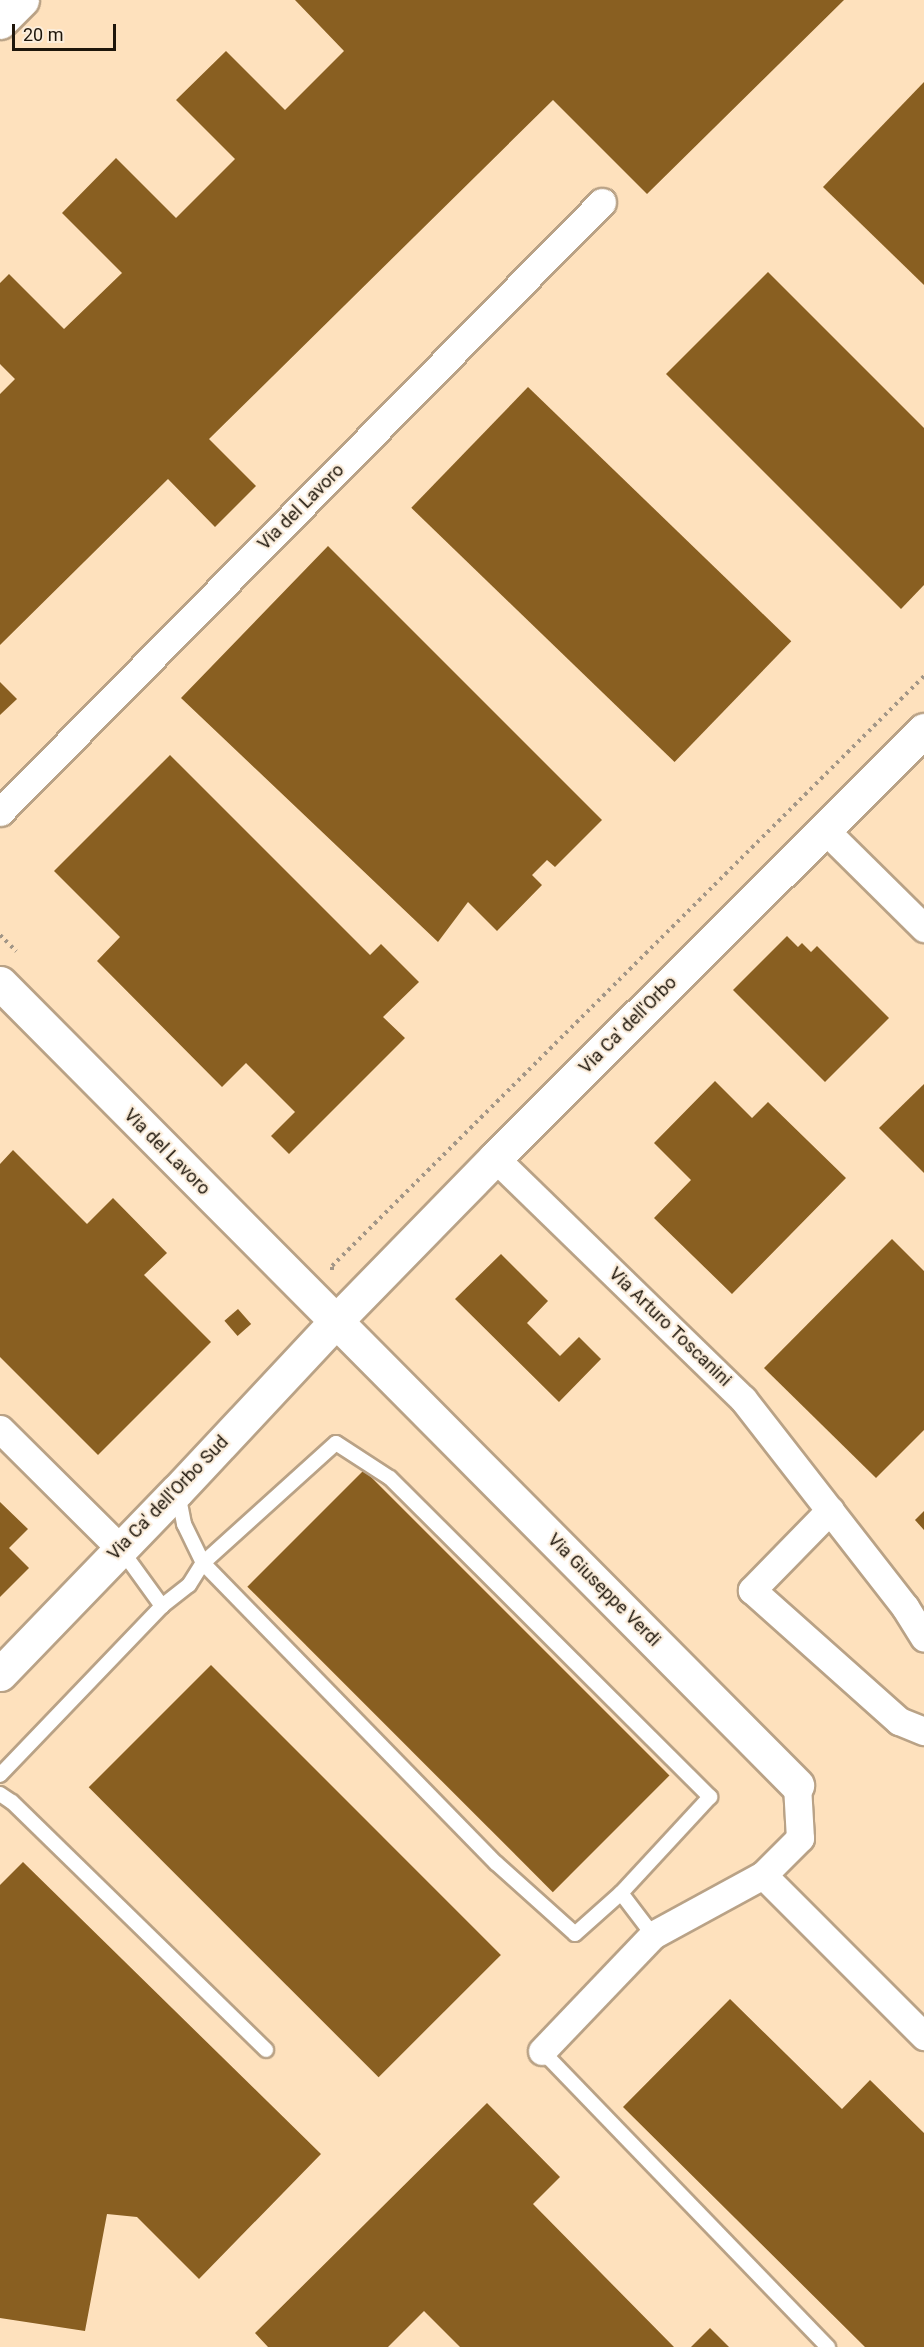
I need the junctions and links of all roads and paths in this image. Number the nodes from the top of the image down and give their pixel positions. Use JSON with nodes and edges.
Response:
{"nodes":[{"id":1,"x":22,"y":0,"type":"edge"},
{"id":2,"x":0,"y":22,"type":"edge"},
{"id":3,"x":602,"y":202,"type":"dead end"},
{"id":4,"x":924,"y":676,"type":"edge"},
{"id":5,"x":924,"y":730,"type":"edge"},
{"id":6,"x":0,"y":812,"type":"edge"},
{"id":7,"x":824,"y":829,"type":"junction"},
{"id":8,"x":924,"y":928,"type":"edge"},
{"id":9,"x":0,"y":983,"type":"edge"},
{"id":10,"x":495,"y":1158,"type":"junction"},
{"id":11,"x":335,"y":1322,"type":"junction"},
{"id":12,"x":0,"y":1429,"type":"edge"},
{"id":13,"x":177,"y":1491,"type":"junction"},
{"id":14,"x":830,"y":1510,"type":"junction"},
{"id":15,"x":120,"y":1548,"type":"junction"},
{"id":16,"x":203,"y":1563,"type":"junction"},
{"id":17,"x":162,"y":1606,"type":"junction"},
{"id":18,"x":924,"y":1638,"type":"edge"},
{"id":19,"x":0,"y":1674,"type":"edge"},
{"id":20,"x":924,"y":1731,"type":"edge"},
{"id":21,"x":0,"y":1775,"type":"edge"},
{"id":22,"x":797,"y":1785,"type":"joint"},
{"id":23,"x":0,"y":1794,"type":"edge"},
{"id":24,"x":763,"y":1875,"type":"junction"},
{"id":25,"x":621,"y":1893,"type":"junction"},
{"id":26,"x":653,"y":1935,"type":"junction"},
{"id":27,"x":924,"y":2036,"type":"edge"},
{"id":28,"x":266,"y":2050,"type":"dead end"},
{"id":29,"x":542,"y":2051,"type":"joint"},
{"id":30,"x":828,"y":2347,"type":"edge"}],
"edges":[{"from":1,"to":2,"type":"street"},
{"from":3,"to":6,"type":"street","name":"Via del Lavoro"},
{"from":4,"to":11,"type":"path"},
{"from":5,"to":7,"type":"street","name":"Via Ca' dell'Orbo"},
{"from":7,"to":8,"type":"street"},
{"from":7,"to":10,"type":"street","name":"Via Ca' dell'Orbo"},
{"from":9,"to":11,"type":"street","name":"Via del Lavoro"},
{"from":10,"to":11,"type":"street","name":"Via Ca' dell'Orbo"},
{"from":10,"to":14,"type":"street","name":"Via Arturo Toscanini"},
{"from":11,"to":13,"type":"street","name":"Via Ca' dell'Orbo Sud"},
{"from":11,"to":22,"type":"street","name":"Via Giuseppe Verdi"},
{"from":12,"to":15,"type":"street"},
{"from":13,"to":15,"type":"street","name":"Via Ca' dell'Orbo Sud"},
{"from":13,"to":16,"type":"lane"},
{"from":14,"to":18,"type":"street","name":"Via Arturo Toscanini"},
{"from":14,"to":20,"type":"street"},
{"from":15,"to":17,"type":"lane"},
{"from":15,"to":19,"type":"street","name":"Via Ca' dell'Orbo Sud"},
{"from":16,"to":17,"type":"lane"},
{"from":16,"to":25,"type":"lane"},
{"from":16,"to":25,"type":"lane"},
{"from":17,"to":21,"type":"lane"},
{"from":22,"to":24,"type":"street","name":"Via Giuseppe Verdi"},
{"from":23,"to":28,"type":"lane"},
{"from":24,"to":26,"type":"street","name":"Via Giuseppe Verdi"},
{"from":24,"to":27,"type":"street"},
{"from":25,"to":26,"type":"lane"},
{"from":26,"to":29,"type":"street","name":"Via Giuseppe Verdi"},
{"from":29,"to":30,"type":"lane"}]}
